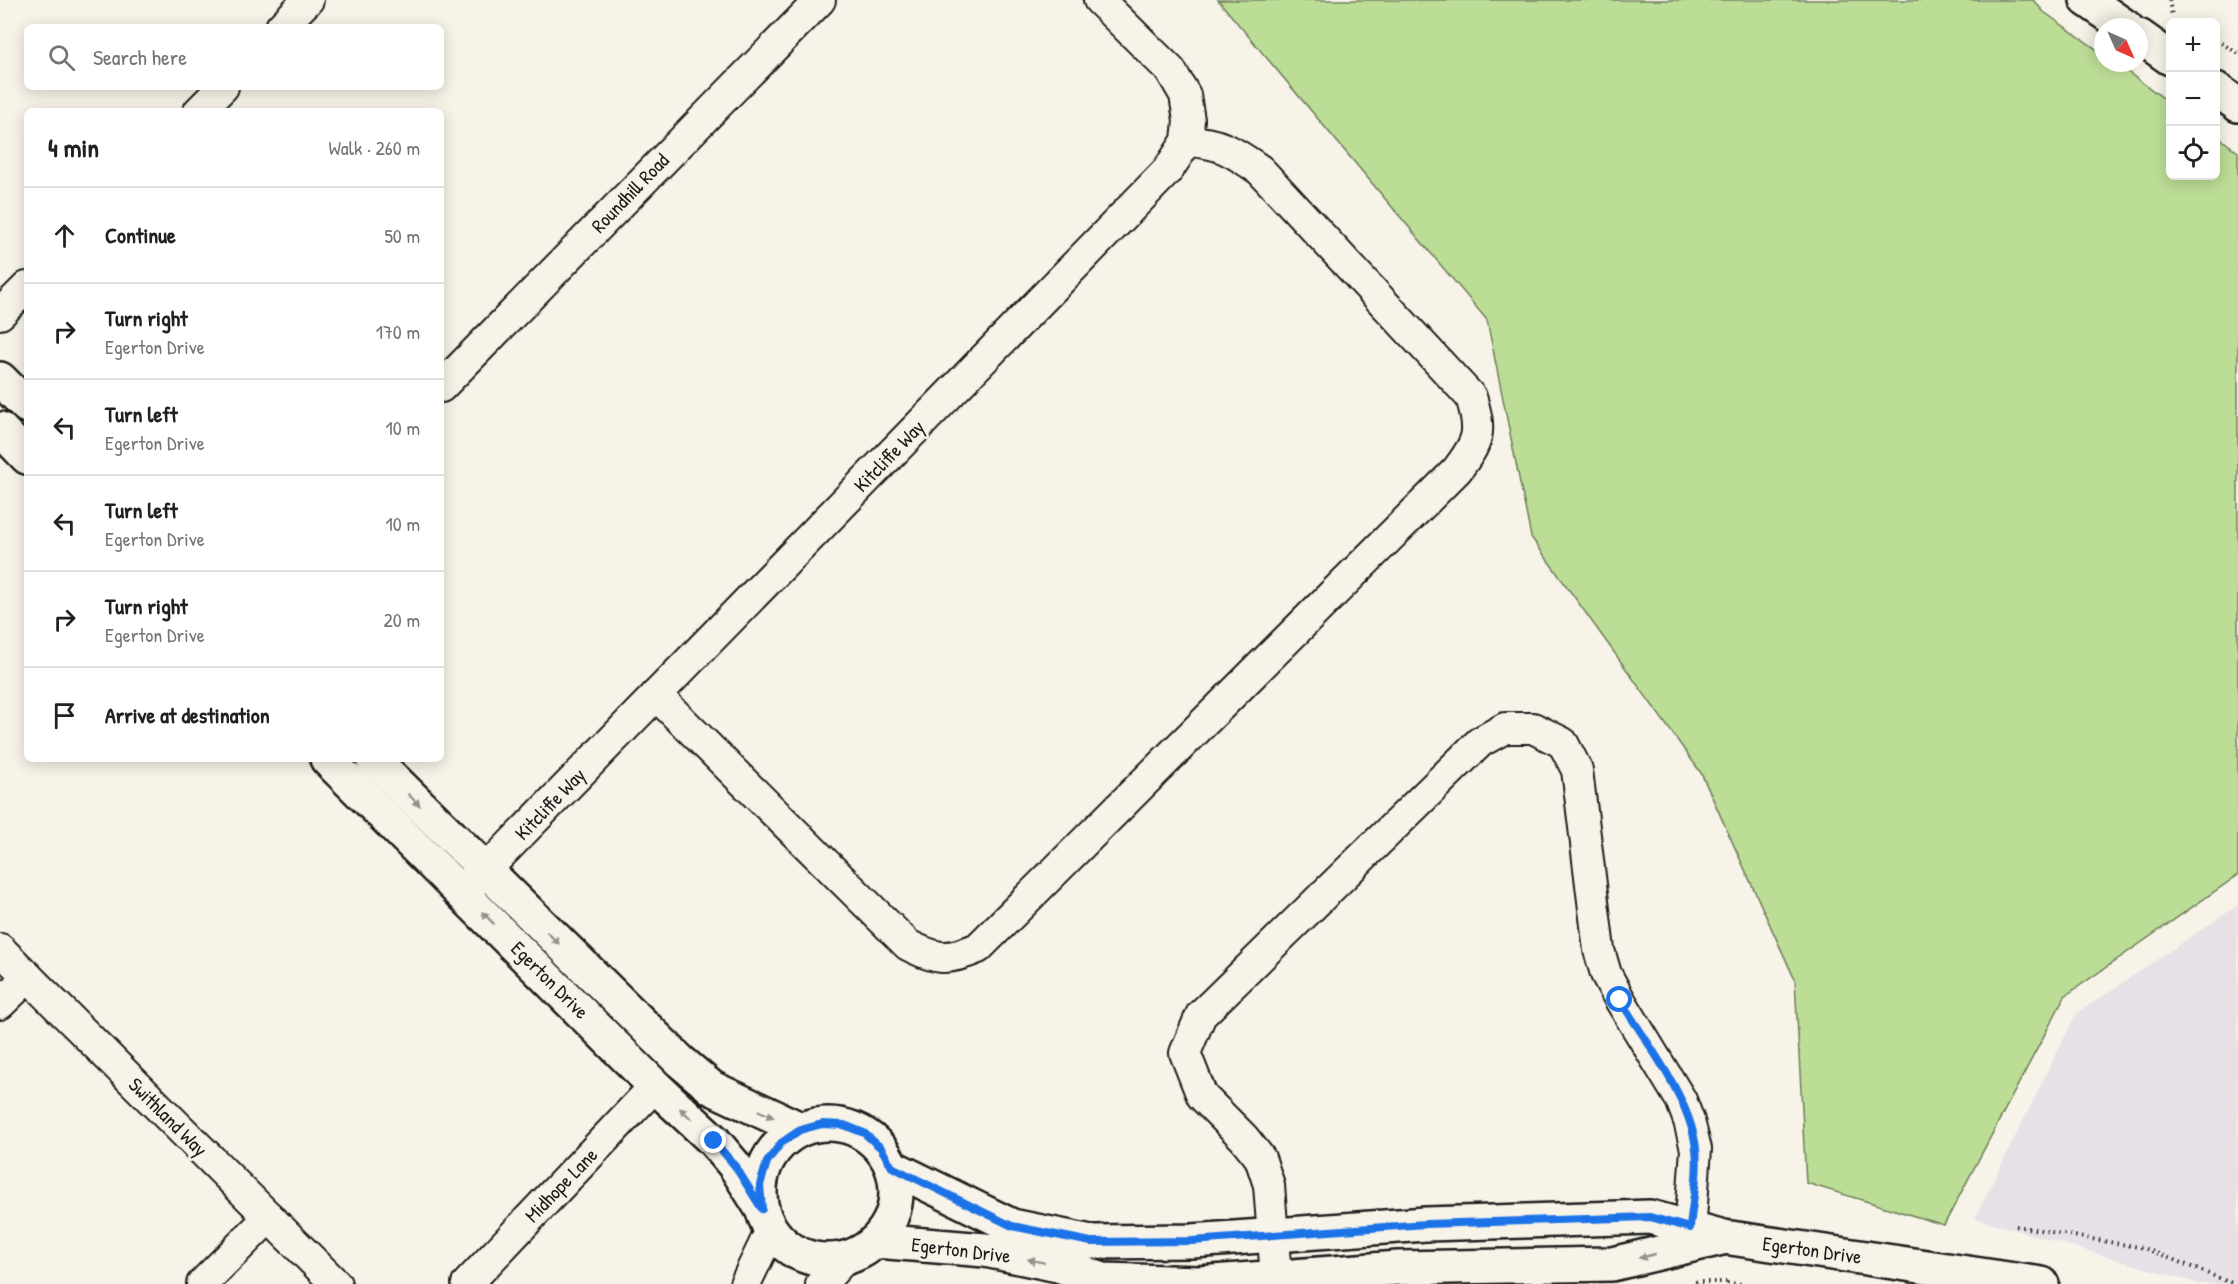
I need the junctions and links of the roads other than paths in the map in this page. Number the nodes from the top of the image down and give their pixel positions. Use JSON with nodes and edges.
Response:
{"nodes":[{"id":1,"x":308,"y":0,"type":"edge"},
{"id":2,"x":820,"y":0,"type":"edge"},
{"id":3,"x":1099,"y":0,"type":"edge"},
{"id":4,"x":2087,"y":0,"type":"edge"},
{"id":5,"x":2113,"y":18,"type":"edge"},
{"id":6,"x":284,"y":24,"type":"edge"},
{"id":7,"x":2148,"y":42,"type":"edge"},
{"id":8,"x":2166,"y":55,"type":"edge"},
{"id":9,"x":220,"y":90,"type":"edge"},
{"id":10,"x":2220,"y":92,"type":"edge"},
{"id":11,"x":2238,"y":105,"type":"edge"},
{"id":12,"x":202,"y":108,"type":"edge"},
{"id":13,"x":1187,"y":141,"type":"junction"},
{"id":14,"x":24,"y":290,"type":"edge"},
{"id":15,"x":0,"y":314,"type":"edge"},
{"id":16,"x":0,"y":379,"type":"edge"},
{"id":17,"x":444,"y":384,"type":"edge"},
{"id":18,"x":24,"y":403,"type":"edge"},
{"id":19,"x":0,"y":429,"type":"edge"},
{"id":20,"x":24,"y":454,"type":"edge"},
{"id":21,"x":656,"y":695,"type":"junction"},
{"id":22,"x":331,"y":762,"type":"edge"},
{"id":23,"x":375,"y":762,"type":"edge"},
{"id":24,"x":474,"y":882,"type":"junction"},
{"id":25,"x":0,"y":949,"type":"edge"},
{"id":26,"x":28,"y":977,"type":"junction"},
{"id":27,"x":0,"y":1004,"type":"edge"},
{"id":28,"x":655,"y":1086,"type":"junction"},
{"id":29,"x":800,"y":1130,"type":"junction"},
{"id":30,"x":892,"y":1167,"type":"junction"},
{"id":31,"x":269,"y":1217,"type":"junction"},
{"id":32,"x":767,"y":1219,"type":"junction"},
{"id":33,"x":1273,"y":1235,"type":"junction"},
{"id":34,"x":1689,"y":1237,"type":"junction"},
{"id":35,"x":876,"y":1241,"type":"junction"},
{"id":36,"x":845,"y":1258,"type":"junction"},
{"id":37,"x":1276,"y":1277,"type":"junction"},
{"id":38,"x":2030,"y":1283,"type":"edge"},
{"id":39,"x":202,"y":1284,"type":"edge"},
{"id":40,"x":336,"y":1284,"type":"edge"},
{"id":41,"x":467,"y":1284,"type":"edge"},
{"id":42,"x":745,"y":1284,"type":"edge"},
{"id":43,"x":821,"y":1284,"type":"edge"}],
"edges":[{"from":1,"to":6,"type":"street"},
{"from":2,"to":17,"type":"street","name":"Roundhill Road"},
{"from":3,"to":13,"type":"street"},
{"from":4,"to":5,"type":"street"},
{"from":7,"to":8,"type":"street"},
{"from":9,"to":12,"type":"street"},
{"from":10,"to":11,"type":"street"},
{"from":13,"to":21,"type":"street","name":"Kitcliffe Way"},
{"from":13,"to":21,"type":"street"},
{"from":14,"to":15,"type":"street"},
{"from":16,"to":18,"type":"street"},
{"from":19,"to":20,"type":"street"},
{"from":21,"to":24,"type":"street","name":"Kitcliffe Way"},
{"from":22,"to":24,"type":"street","name":"Egerton Drive"},
{"from":23,"to":24,"type":"street","name":"Egerton Drive","one_way":true},
{"from":28,"to":24,"type":"street","name":"Egerton Drive","one_way":true},
{"from":24,"to":29,"type":"street","name":"Egerton Drive","one_way":true},
{"from":25,"to":26,"type":"street","name":"Swithland Way"},
{"from":26,"to":27,"type":"street"},
{"from":26,"to":31,"type":"street","name":"Swithland Way"},
{"from":32,"to":28,"type":"street","name":"Egerton Drive","one_way":true},
{"from":28,"to":41,"type":"street","name":"Midhope Lane"},
{"from":29,"to":30,"type":"street","name":"Egerton Drive"},
{"from":29,"to":32,"type":"street","name":"Egerton Drive"},
{"from":30,"to":33,"type":"street","name":"Egerton Drive"},
{"from":30,"to":35,"type":"street","name":"Egerton Drive"},
{"from":31,"to":39,"type":"street"},
{"from":31,"to":40,"type":"street","name":"Swithland Way"},
{"from":32,"to":36,"type":"street","name":"Egerton Drive"},
{"from":32,"to":42,"type":"street"},
{"from":33,"to":34,"type":"street","name":"Egerton Drive"},
{"from":33,"to":34,"type":"street"},
{"from":33,"to":37,"type":"street"},
{"from":34,"to":37,"type":"street","name":"Egerton Drive","one_way":true},
{"from":34,"to":38,"type":"street","name":"Egerton Drive"},
{"from":35,"to":36,"type":"street","name":"Egerton Drive"},
{"from":37,"to":35,"type":"street","name":"Egerton Drive","one_way":true},
{"from":36,"to":43,"type":"street"}]}
